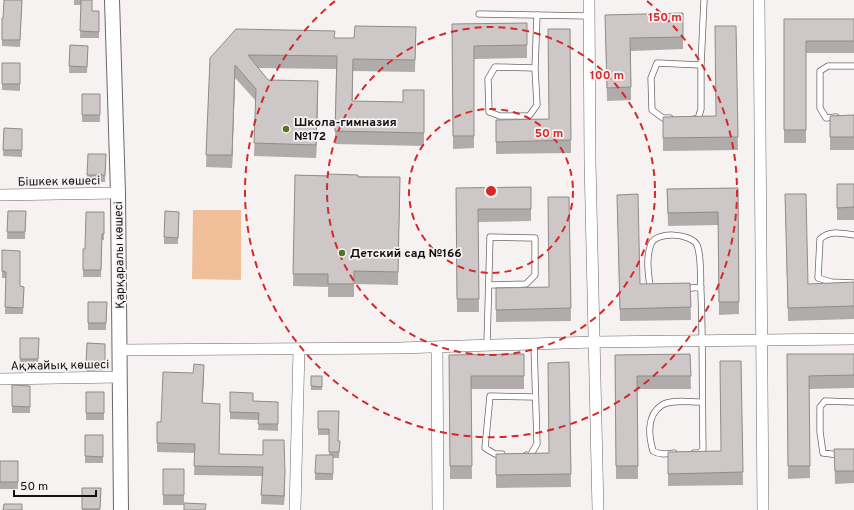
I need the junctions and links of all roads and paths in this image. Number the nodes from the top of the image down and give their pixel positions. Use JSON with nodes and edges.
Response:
{"nodes":[{"id":1,"x":112,"y":0,"type":"edge"},
{"id":2,"x":589,"y":0,"type":"edge"},
{"id":3,"x":704,"y":0,"type":"edge"},
{"id":4,"x":760,"y":0,"type":"edge"},
{"id":5,"x":479,"y":14,"type":"dead end"},
{"id":6,"x":537,"y":15,"type":"junction"},
{"id":7,"x":589,"y":16,"type":"junction"},
{"id":8,"x":701,"y":65,"type":"junction"},
{"id":9,"x":854,"y":66,"type":"edge"},
{"id":10,"x":535,"y":68,"type":"junction"},
{"id":11,"x":840,"y":117,"type":"edge"},
{"id":12,"x":677,"y":119,"type":"edge"},
{"id":13,"x":684,"y":119,"type":"edge"},
{"id":14,"x":118,"y":193,"type":"junction"},
{"id":15,"x":0,"y":195,"type":"edge"},
{"id":16,"x":854,"y":235,"type":"edge"},
{"id":17,"x":854,"y":283,"type":"edge"},
{"id":18,"x":489,"y":285,"type":"junction"},
{"id":19,"x":657,"y":288,"type":"edge"},
{"id":20,"x":701,"y":288,"type":"junction"},
{"id":21,"x":677,"y":289,"type":"edge"},
{"id":22,"x":854,"y":339,"type":"edge"},
{"id":23,"x":703,"y":340,"type":"junction"},
{"id":24,"x":762,"y":341,"type":"junction"},
{"id":25,"x":594,"y":342,"type":"junction"},
{"id":26,"x":534,"y":344,"type":"junction"},
{"id":27,"x":487,"y":345,"type":"junction"},
{"id":28,"x":436,"y":347,"type":"junction"},
{"id":29,"x":299,"y":349,"type":"junction"},
{"id":30,"x":120,"y":350,"type":"junction"},
{"id":31,"x":120,"y":377,"type":"junction"},
{"id":32,"x":0,"y":379,"type":"edge"},
{"id":33,"x":535,"y":398,"type":"junction"},
{"id":34,"x":702,"y":402,"type":"junction"},
{"id":35,"x":854,"y":402,"type":"edge"},
{"id":36,"x":854,"y":454,"type":"edge"},
{"id":37,"x":509,"y":455,"type":"edge"},
{"id":38,"x":523,"y":455,"type":"edge"},
{"id":39,"x":121,"y":510,"type":"edge"},
{"id":40,"x":295,"y":510,"type":"edge"},
{"id":41,"x":438,"y":510,"type":"edge"},
{"id":42,"x":598,"y":510,"type":"edge"},
{"id":43,"x":763,"y":510,"type":"edge"}],
"edges":[{"from":1,"to":14,"type":"street","name":"Қарқаралы көшесі"},
{"from":2,"to":7,"type":"street"},
{"from":3,"to":8,"type":"lane"},
{"from":4,"to":24,"type":"street"},
{"from":5,"to":6,"type":"lane"},
{"from":6,"to":7,"type":"lane"},
{"from":6,"to":10,"type":"lane"},
{"from":7,"to":25,"type":"street"},
{"from":8,"to":12,"type":"lane"},
{"from":8,"to":13,"type":"lane"},
{"from":9,"to":11,"type":"lane"},
{"from":10,"to":10,"type":"lane"},
{"from":14,"to":15,"type":"street","name":"Бішкек көшесі"},
{"from":14,"to":30,"type":"street","name":"Қарқаралы көшесі"},
{"from":16,"to":17,"type":"lane"},
{"from":18,"to":18,"type":"lane"},
{"from":18,"to":27,"type":"lane"},
{"from":19,"to":20,"type":"lane"},
{"from":20,"to":21,"type":"lane"},
{"from":20,"to":23,"type":"lane"},
{"from":22,"to":24,"type":"street"},
{"from":23,"to":24,"type":"street"},
{"from":23,"to":25,"type":"street"},
{"from":23,"to":34,"type":"lane"},
{"from":24,"to":43,"type":"street"},
{"from":25,"to":26,"type":"street"},
{"from":25,"to":42,"type":"street"},
{"from":26,"to":27,"type":"street"},
{"from":26,"to":33,"type":"lane"},
{"from":27,"to":28,"type":"street"},
{"from":28,"to":29,"type":"street"},
{"from":28,"to":41,"type":"street"},
{"from":29,"to":30,"type":"street"},
{"from":29,"to":40,"type":"street"},
{"from":30,"to":31,"type":"street","name":"Қарқаралы көшесі"},
{"from":31,"to":32,"type":"street","name":"Ақжайық көшесі"},
{"from":31,"to":39,"type":"street","name":"Қарқаралы көшесі"},
{"from":33,"to":37,"type":"lane"},
{"from":33,"to":38,"type":"lane"},
{"from":34,"to":34,"type":"lane"},
{"from":35,"to":36,"type":"lane"}]}
